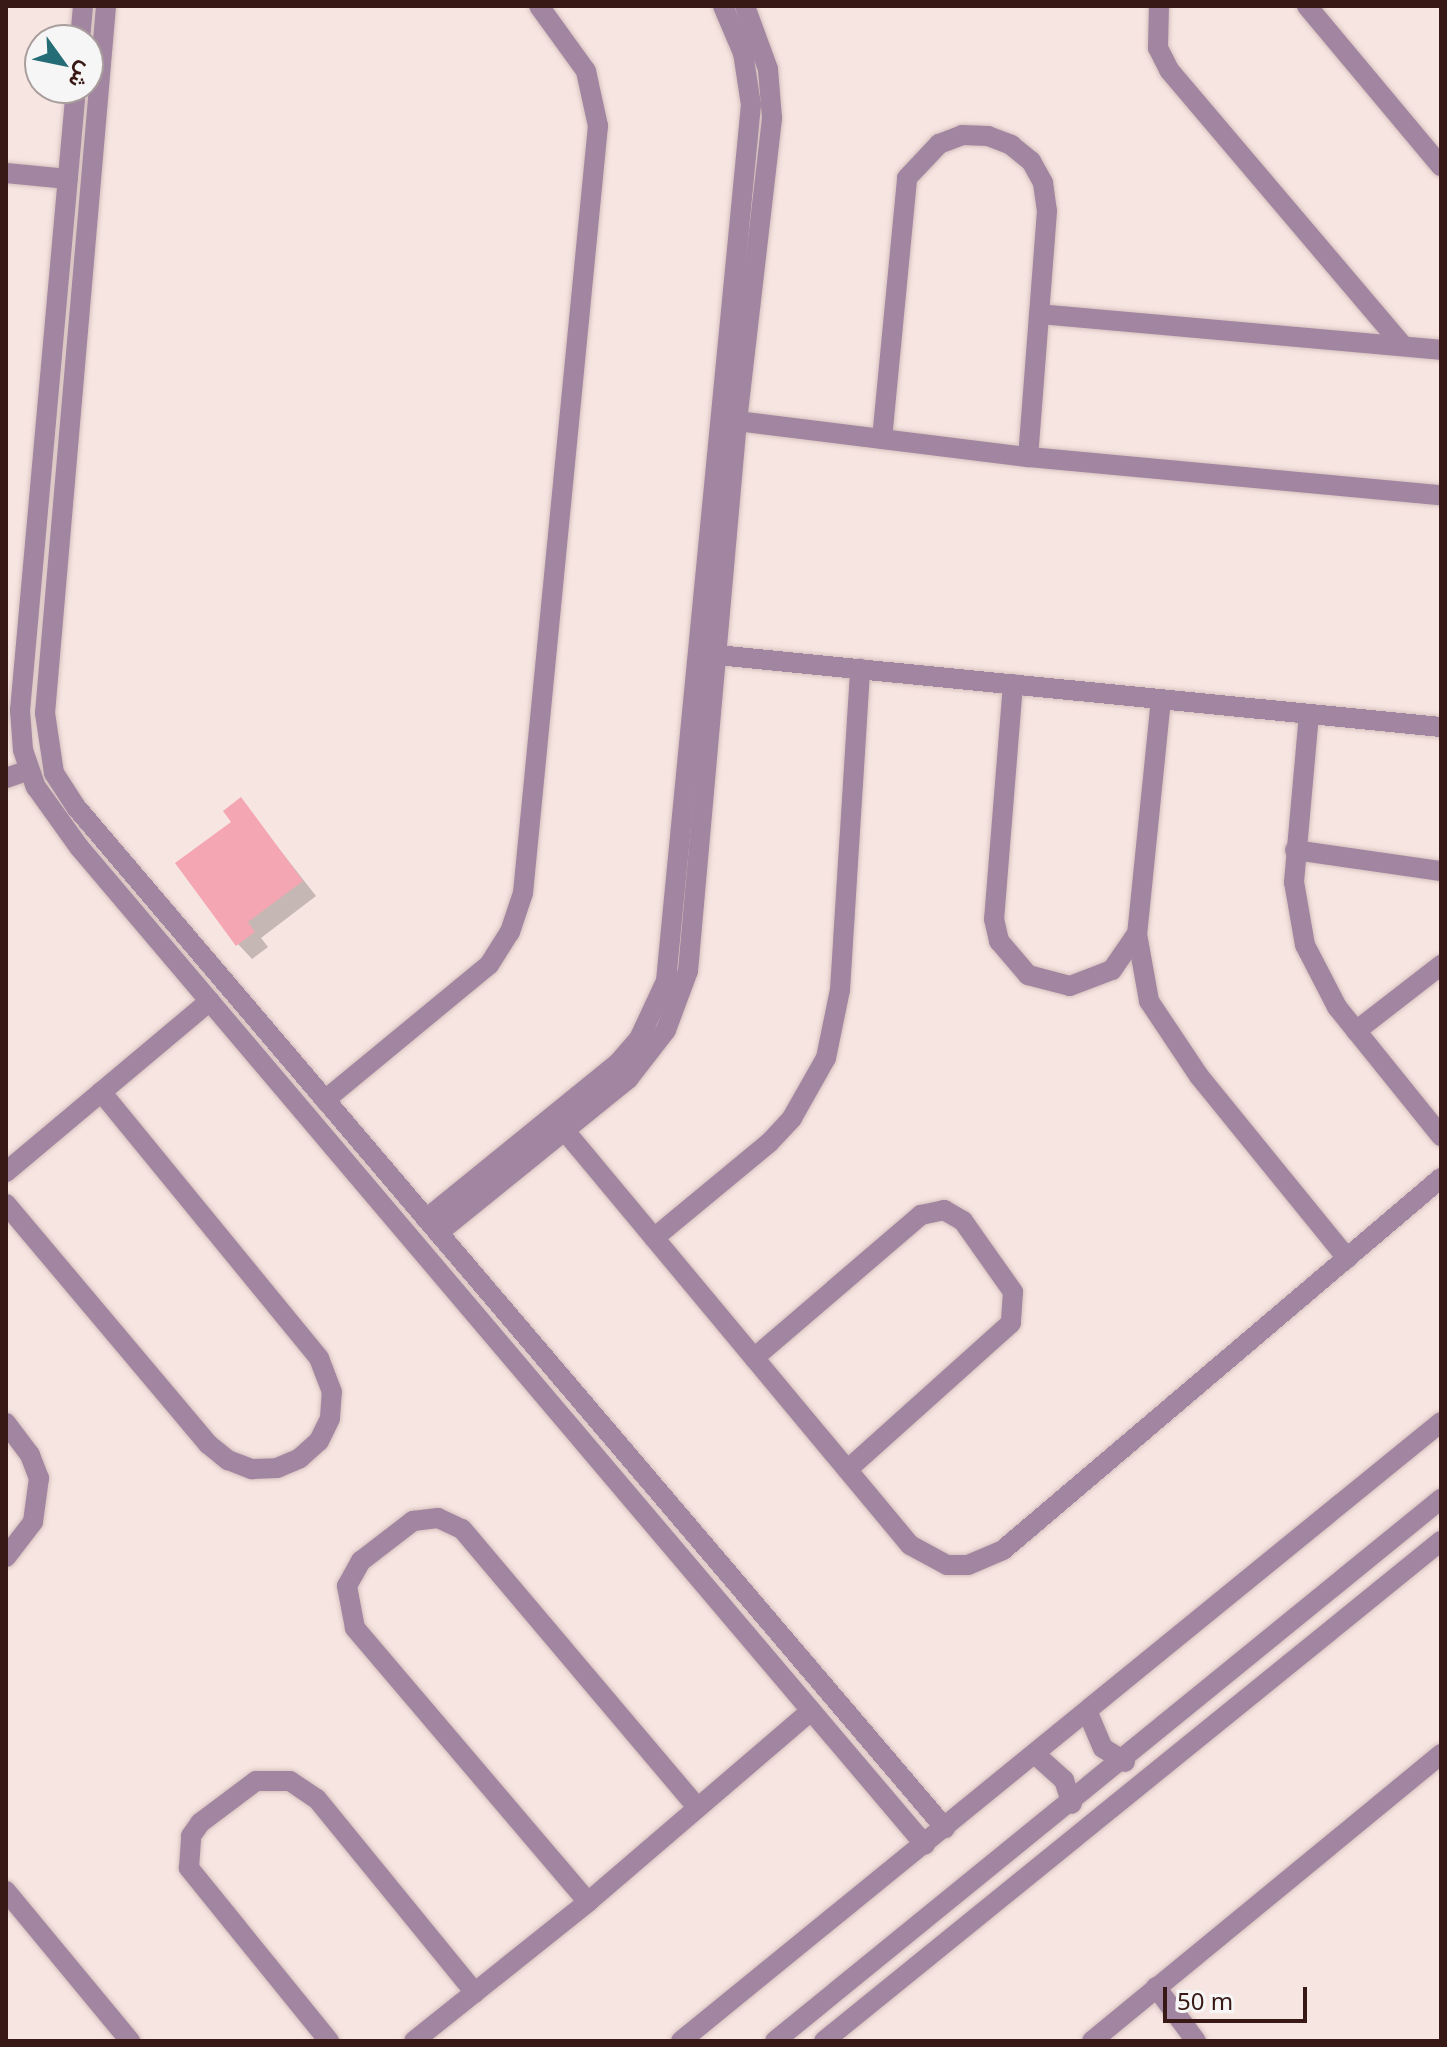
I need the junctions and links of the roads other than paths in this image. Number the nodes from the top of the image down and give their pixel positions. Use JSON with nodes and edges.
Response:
{"nodes":[{"id":1,"x":106,"y":6,"type":"edge"},
{"id":2,"x":539,"y":6,"type":"edge"},
{"id":3,"x":723,"y":6,"type":"edge"},
{"id":4,"x":745,"y":6,"type":"edge"},
{"id":5,"x":1159,"y":6,"type":"edge"},
{"id":6,"x":1307,"y":6,"type":"edge"},
{"id":7,"x":75,"y":104,"type":"edge"},
{"id":8,"x":1441,"y":166,"type":"edge"},
{"id":9,"x":6,"y":173,"type":"edge"},
{"id":10,"x":68,"y":179,"type":"junction"},
{"id":11,"x":1039,"y":314,"type":"junction"},
{"id":12,"x":1403,"y":346,"type":"junction"},
{"id":13,"x":1441,"y":350,"type":"edge"},
{"id":14,"x":737,"y":421,"type":"junction"},
{"id":15,"x":882,"y":439,"type":"junction"},
{"id":16,"x":1028,"y":457,"type":"junction"},
{"id":17,"x":1441,"y":495,"type":"edge"},
{"id":18,"x":717,"y":655,"type":"junction"},
{"id":19,"x":860,"y":669,"type":"junction"},
{"id":20,"x":1013,"y":684,"type":"junction"},
{"id":21,"x":1161,"y":699,"type":"junction"},
{"id":22,"x":1309,"y":714,"type":"junction"},
{"id":23,"x":1441,"y":727,"type":"edge"},
{"id":24,"x":29,"y":770,"type":"junction"},
{"id":25,"x":6,"y":778,"type":"edge"},
{"id":26,"x":1295,"y":850,"type":"junction"},
{"id":27,"x":1441,"y":871,"type":"edge"},
{"id":28,"x":1137,"y":934,"type":"junction"},
{"id":29,"x":1441,"y":965,"type":"edge"},
{"id":30,"x":210,"y":1001,"type":"junction"},
{"id":31,"x":1356,"y":1031,"type":"junction"},
{"id":32,"x":101,"y":1092,"type":"junction"},
{"id":33,"x":325,"y":1100,"type":"junction"},
{"id":34,"x":565,"y":1131,"type":"junction"},
{"id":35,"x":1441,"y":1136,"type":"edge"},
{"id":36,"x":6,"y":1172,"type":"edge"},
{"id":37,"x":1441,"y":1178,"type":"edge"},
{"id":38,"x":6,"y":1204,"type":"edge"},
{"id":39,"x":432,"y":1226,"type":"junction"},
{"id":40,"x":654,"y":1238,"type":"junction"},
{"id":41,"x":1347,"y":1258,"type":"junction"},
{"id":42,"x":754,"y":1358,"type":"junction"},
{"id":43,"x":1441,"y":1422,"type":"edge"},
{"id":44,"x":6,"y":1423,"type":"edge"},
{"id":45,"x":847,"y":1470,"type":"junction"},
{"id":46,"x":1441,"y":1499,"type":"edge"},
{"id":47,"x":1441,"y":1541,"type":"edge"},
{"id":48,"x":6,"y":1557,"type":"edge"},
{"id":49,"x":811,"y":1711,"type":"junction"},
{"id":50,"x":1088,"y":1713,"type":"junction"},
{"id":51,"x":1441,"y":1754,"type":"edge"},
{"id":52,"x":1036,"y":1755,"type":"junction"},
{"id":53,"x":1125,"y":1762,"type":"junction"},
{"id":54,"x":1072,"y":1804,"type":"junction"},
{"id":55,"x":698,"y":1808,"type":"junction"},
{"id":56,"x":945,"y":1828,"type":"junction"},
{"id":57,"x":925,"y":1845,"type":"junction"},
{"id":58,"x":6,"y":1891,"type":"edge"},
{"id":59,"x":588,"y":1902,"type":"junction"},
{"id":60,"x":1156,"y":1987,"type":"junction"},
{"id":61,"x":475,"y":1993,"type":"junction"},
{"id":62,"x":130,"y":2041,"type":"edge"},
{"id":63,"x":329,"y":2041,"type":"edge"},
{"id":64,"x":414,"y":2041,"type":"edge"},
{"id":65,"x":681,"y":2041,"type":"edge"},
{"id":66,"x":775,"y":2041,"type":"edge"},
{"id":67,"x":824,"y":2041,"type":"edge"},
{"id":68,"x":1092,"y":2041,"type":"edge"},
{"id":69,"x":1196,"y":2041,"type":"edge"}],
"edges":[{"from":1,"to":33,"type":"street"},
{"from":2,"to":33,"type":"street"},
{"from":3,"to":39,"type":"street"},
{"from":4,"to":14,"type":"street"},
{"from":5,"to":12,"type":"street"},
{"from":6,"to":8,"type":"street"},
{"from":7,"to":10,"type":"street"},
{"from":9,"to":10,"type":"street"},
{"from":10,"to":24,"type":"street"},
{"from":11,"to":12,"type":"street"},
{"from":11,"to":15,"type":"street"},
{"from":11,"to":16,"type":"street"},
{"from":12,"to":13,"type":"street"},
{"from":14,"to":15,"type":"street"},
{"from":14,"to":18,"type":"street"},
{"from":15,"to":16,"type":"street"},
{"from":16,"to":17,"type":"street"},
{"from":18,"to":19,"type":"street"},
{"from":18,"to":34,"type":"street"},
{"from":19,"to":20,"type":"street"},
{"from":19,"to":40,"type":"street"},
{"from":20,"to":21,"type":"street"},
{"from":20,"to":28,"type":"street"},
{"from":21,"to":22,"type":"street"},
{"from":21,"to":28,"type":"street"},
{"from":22,"to":23,"type":"street"},
{"from":22,"to":26,"type":"street"},
{"from":24,"to":25,"type":"street"},
{"from":24,"to":30,"type":"street"},
{"from":26,"to":27,"type":"street"},
{"from":26,"to":31,"type":"street"},
{"from":28,"to":41,"type":"street"},
{"from":29,"to":31,"type":"street"},
{"from":30,"to":32,"type":"street"},
{"from":30,"to":49,"type":"street"},
{"from":31,"to":35,"type":"street"},
{"from":32,"to":36,"type":"street"},
{"from":32,"to":38,"type":"street"},
{"from":33,"to":39,"type":"street"},
{"from":34,"to":39,"type":"street"},
{"from":34,"to":40,"type":"street"},
{"from":37,"to":41,"type":"street"},
{"from":39,"to":56,"type":"street"},
{"from":40,"to":42,"type":"street"},
{"from":41,"to":45,"type":"street"},
{"from":42,"to":45,"type":"street"},
{"from":42,"to":45,"type":"street"},
{"from":43,"to":50,"type":"street"},
{"from":44,"to":48,"type":"street"},
{"from":46,"to":53,"type":"street"},
{"from":47,"to":67,"type":"street"},
{"from":49,"to":55,"type":"street"},
{"from":49,"to":57,"type":"street"},
{"from":50,"to":52,"type":"street"},
{"from":50,"to":53,"type":"street"},
{"from":51,"to":60,"type":"street"},
{"from":52,"to":54,"type":"street"},
{"from":52,"to":56,"type":"street"},
{"from":53,"to":54,"type":"street"},
{"from":54,"to":66,"type":"street"},
{"from":55,"to":59,"type":"street"},
{"from":55,"to":59,"type":"street"},
{"from":56,"to":57,"type":"street"},
{"from":57,"to":65,"type":"street"},
{"from":58,"to":62,"type":"street"},
{"from":59,"to":61,"type":"street"},
{"from":60,"to":68,"type":"street"},
{"from":60,"to":69,"type":"street"},
{"from":61,"to":63,"type":"street"},
{"from":61,"to":64,"type":"street"}]}
